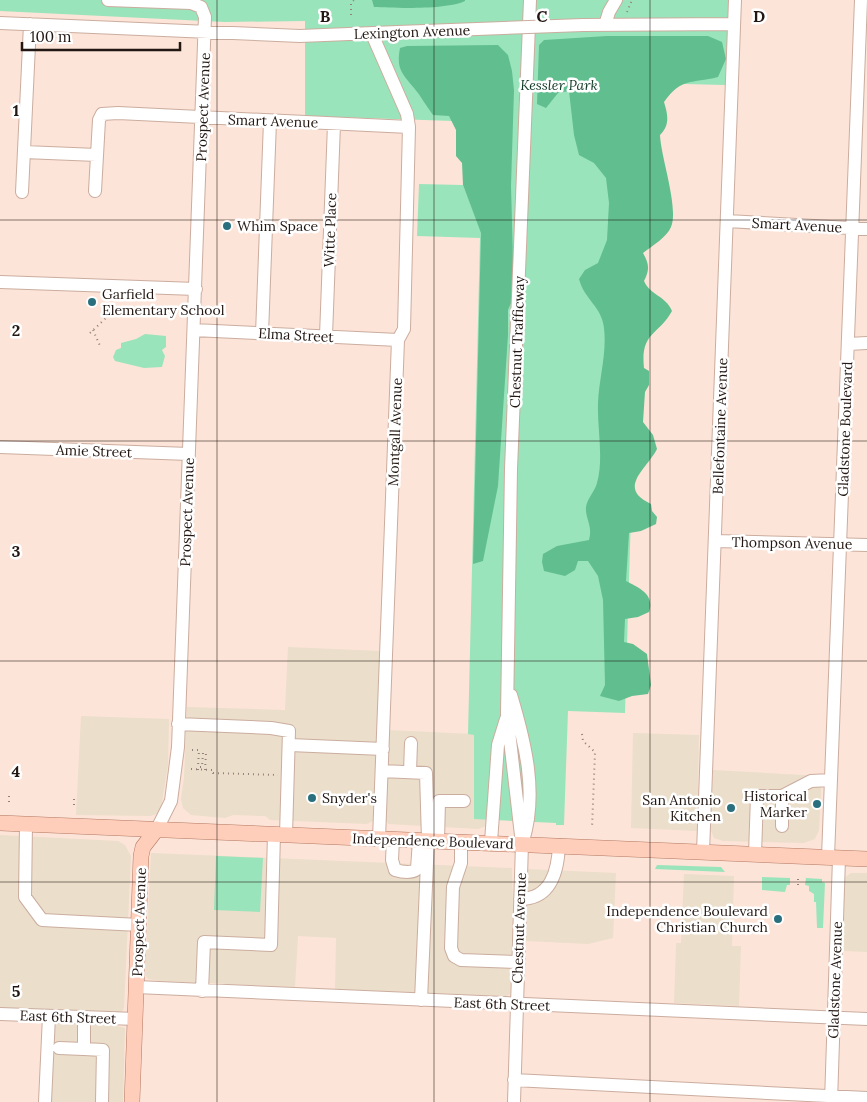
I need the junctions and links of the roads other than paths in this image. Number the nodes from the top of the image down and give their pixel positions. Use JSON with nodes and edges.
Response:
{"nodes":[{"id":1,"x":108,"y":0,"type":"edge"},
{"id":2,"x":530,"y":0,"type":"edge"},
{"id":3,"x":616,"y":0,"type":"edge"},
{"id":4,"x":735,"y":0,"type":"edge"},
{"id":5,"x":861,"y":0,"type":"edge"},
{"id":6,"x":0,"y":23,"type":"edge"},
{"id":7,"x":30,"y":24,"type":"junction"},
{"id":8,"x":734,"y":24,"type":"junction"},
{"id":9,"x":606,"y":25,"type":"junction"},
{"id":10,"x":206,"y":33,"type":"junction"},
{"id":11,"x":372,"y":34,"type":"junction"},
{"id":12,"x":202,"y":118,"type":"junction"},
{"id":13,"x":270,"y":121,"type":"junction"},
{"id":14,"x":334,"y":124,"type":"junction"},
{"id":15,"x":409,"y":127,"type":"junction"},
{"id":16,"x":24,"y":152,"type":"junction"},
{"id":17,"x":97,"y":155,"type":"junction"},
{"id":18,"x":95,"y":191,"type":"dead end"},
{"id":19,"x":22,"y":192,"type":"dead end"},
{"id":20,"x":727,"y":221,"type":"junction"},
{"id":21,"x":852,"y":228,"type":"junction"},
{"id":22,"x":867,"y":228,"type":"edge"},
{"id":23,"x":0,"y":282,"type":"edge"},
{"id":24,"x":196,"y":289,"type":"junction"},
{"id":25,"x":194,"y":330,"type":"junction"},
{"id":26,"x":262,"y":334,"type":"junction"},
{"id":27,"x":326,"y":336,"type":"junction"},
{"id":28,"x":398,"y":340,"type":"junction"},
{"id":29,"x":867,"y":343,"type":"edge"},
{"id":30,"x":848,"y":344,"type":"junction"},
{"id":31,"x":0,"y":447,"type":"edge"},
{"id":32,"x":189,"y":454,"type":"junction"},
{"id":33,"x":716,"y":541,"type":"junction"},
{"id":34,"x":840,"y":544,"type":"junction"},
{"id":35,"x":867,"y":546,"type":"edge"},
{"id":36,"x":508,"y":685,"type":"junction"},
{"id":37,"x":507,"y":714,"type":"junction"},
{"id":38,"x":178,"y":724,"type":"junction"},
{"id":39,"x":410,"y":743,"type":"dead end"},
{"id":40,"x":290,"y":745,"type":"junction"},
{"id":41,"x":383,"y":749,"type":"junction"},
{"id":42,"x":382,"y":771,"type":"junction"},
{"id":43,"x":410,"y":772,"type":"junction"},
{"id":44,"x":831,"y":780,"type":"junction"},
{"id":45,"x":782,"y":796,"type":"junction"},
{"id":46,"x":433,"y":800,"type":"junction"},
{"id":47,"x":464,"y":801,"type":"dead end"},
{"id":48,"x":0,"y":822,"type":"edge"},
{"id":49,"x":26,"y":824,"type":"junction"},
{"id":50,"x":782,"y":826,"type":"dead end"},
{"id":51,"x":157,"y":829,"type":"junction"},
{"id":52,"x":280,"y":834,"type":"junction"},
{"id":53,"x":386,"y":839,"type":"junction"},
{"id":54,"x":428,"y":840,"type":"junction"},
{"id":55,"x":461,"y":842,"type":"junction"},
{"id":56,"x":492,"y":842,"type":"junction"},
{"id":57,"x":522,"y":844,"type":"junction"},
{"id":58,"x":559,"y":845,"type":"junction"},
{"id":59,"x":703,"y":852,"type":"junction"},
{"id":60,"x":755,"y":854,"type":"junction"},
{"id":61,"x":833,"y":857,"type":"junction"},
{"id":62,"x":867,"y":859,"type":"edge"},
{"id":63,"x":520,"y":898,"type":"junction"},
{"id":64,"x":139,"y":924,"type":"junction"},
{"id":65,"x":518,"y":962,"type":"junction"},
{"id":66,"x":136,"y":988,"type":"junction"},
{"id":67,"x":202,"y":991,"type":"junction"},
{"id":68,"x":421,"y":1000,"type":"junction"},
{"id":69,"x":516,"y":1004,"type":"junction"},
{"id":70,"x":0,"y":1014,"type":"edge"},
{"id":71,"x":49,"y":1016,"type":"junction"},
{"id":72,"x":84,"y":1017,"type":"junction"},
{"id":73,"x":834,"y":1017,"type":"junction"},
{"id":74,"x":136,"y":1019,"type":"junction"},
{"id":75,"x":867,"y":1019,"type":"edge"},
{"id":76,"x":59,"y":1048,"type":"dead end"},
{"id":77,"x":84,"y":1049,"type":"junction"},
{"id":78,"x":514,"y":1080,"type":"junction"},
{"id":79,"x":867,"y":1098,"type":"edge"},
{"id":80,"x":832,"y":1099,"type":"edge"},
{"id":81,"x":45,"y":1102,"type":"edge"},
{"id":82,"x":102,"y":1102,"type":"edge"},
{"id":83,"x":132,"y":1102,"type":"edge"},
{"id":84,"x":514,"y":1102,"type":"edge"}],
"edges":[{"from":1,"to":10,"type":"street","name":"Prospect Avenue"},
{"from":2,"to":36,"type":"street","name":"Chestnut Trafficway"},
{"from":3,"to":9,"type":"street"},
{"from":4,"to":8,"type":"street","name":"Bellefontaine Avenue"},
{"from":5,"to":21,"type":"street","name":"Gladstone Boulevard"},
{"from":6,"to":7,"type":"street","name":"Lexington Avenue"},
{"from":7,"to":10,"type":"street","name":"Lexington Avenue"},
{"from":7,"to":16,"type":"street"},
{"from":8,"to":9,"type":"street","name":"Lexington Avenue"},
{"from":8,"to":20,"type":"street","name":"Bellefontaine Avenue"},
{"from":9,"to":11,"type":"street","name":"Lexington Avenue","bridge":true},
{"from":10,"to":11,"type":"street","name":"Lexington Avenue"},
{"from":10,"to":12,"type":"street","name":"Prospect Avenue"},
{"from":11,"to":15,"type":"street","name":"Montgall Avenue"},
{"from":12,"to":13,"type":"street","name":"Smart Avenue"},
{"from":12,"to":17,"type":"street","name":"Smart Avenue"},
{"from":12,"to":24,"type":"street","name":"Prospect Avenue"},
{"from":13,"to":14,"type":"street","name":"Smart Avenue"},
{"from":13,"to":26,"type":"street"},
{"from":14,"to":15,"type":"street","name":"Smart Avenue"},
{"from":14,"to":27,"type":"street","name":"Witte Place"},
{"from":15,"to":28,"type":"street","name":"Montgall Avenue"},
{"from":16,"to":17,"type":"street"},
{"from":16,"to":19,"type":"street"},
{"from":17,"to":18,"type":"street"},
{"from":20,"to":21,"type":"street","name":"Smart Avenue"},
{"from":20,"to":33,"type":"street","name":"Bellefontaine Avenue"},
{"from":21,"to":22,"type":"street","name":"Smart Avenue"},
{"from":21,"to":30,"type":"street","name":"Gladstone Boulevard"},
{"from":23,"to":24,"type":"street"},
{"from":24,"to":25,"type":"street","name":"Prospect Avenue"},
{"from":25,"to":26,"type":"street","name":"Elma Street"},
{"from":25,"to":32,"type":"street","name":"Prospect Avenue"},
{"from":26,"to":27,"type":"street","name":"Elma Street"},
{"from":27,"to":28,"type":"street","name":"Elma Street"},
{"from":28,"to":41,"type":"street","name":"Montgall Avenue"},
{"from":29,"to":30,"type":"street"},
{"from":30,"to":34,"type":"street","name":"Gladstone Boulevard"},
{"from":31,"to":32,"type":"street","name":"Amie Street"},
{"from":32,"to":38,"type":"street","name":"Prospect Avenue"},
{"from":33,"to":34,"type":"street","name":"Thompson Avenue"},
{"from":33,"to":59,"type":"street","name":"Bellefontaine Avenue"},
{"from":34,"to":35,"type":"street","name":"Thompson Avenue"},
{"from":34,"to":44,"type":"street","name":"Gladstone Boulevard"},
{"from":36,"to":37,"type":"street","name":"Chestnut Trafficway"},
{"from":36,"to":57,"type":"street","name":"Chestnut Trafficway"},
{"from":37,"to":56,"type":"street"},
{"from":37,"to":57,"type":"street","name":"Chestnut Trafficway"},
{"from":38,"to":40,"type":"street"},
{"from":38,"to":51,"type":"street","name":"Prospect Avenue"},
{"from":39,"to":43,"type":"street"},
{"from":40,"to":41,"type":"street"},
{"from":40,"to":52,"type":"street"},
{"from":41,"to":42,"type":"street","name":"Montgall Avenue"},
{"from":42,"to":43,"type":"street"},
{"from":42,"to":53,"type":"street","name":"Montgall Avenue"},
{"from":43,"to":46,"type":"street"},
{"from":44,"to":45,"type":"street"},
{"from":44,"to":61,"type":"street","name":"Gladstone Boulevard"},
{"from":45,"to":50,"type":"street"},
{"from":45,"to":60,"type":"street"},
{"from":46,"to":47,"type":"street"},
{"from":46,"to":54,"type":"street"},
{"from":48,"to":49,"type":"main road","name":"Independence Boulevard"},
{"from":49,"to":51,"type":"main road","name":"Independence Boulevard"},
{"from":49,"to":64,"type":"street"},
{"from":51,"to":52,"type":"main road","name":"Independence Boulevard"},
{"from":51,"to":64,"type":"main road","name":"Prospect Avenue"},
{"from":52,"to":53,"type":"main road","name":"Independence Boulevard"},
{"from":52,"to":67,"type":"street"},
{"from":53,"to":54,"type":"main road","name":"Independence Boulevard"},
{"from":53,"to":54,"type":"street","name":"Montgall Avenue"},
{"from":54,"to":55,"type":"main road","name":"Independence Boulevard"},
{"from":54,"to":68,"type":"street"},
{"from":55,"to":56,"type":"main road","name":"Independence Boulevard"},
{"from":55,"to":65,"type":"street"},
{"from":56,"to":57,"type":"main road","name":"Independence Boulevard"},
{"from":57,"to":58,"type":"main road","name":"Independence Boulevard"},
{"from":57,"to":63,"type":"street","name":"Chestnut Avenue"},
{"from":58,"to":59,"type":"main road","name":"Independence Boulevard"},
{"from":58,"to":63,"type":"street"},
{"from":59,"to":60,"type":"main road","name":"Independence Boulevard"},
{"from":60,"to":61,"type":"main road","name":"Independence Boulevard"},
{"from":61,"to":62,"type":"main road","name":"Independence Boulevard"},
{"from":61,"to":73,"type":"street","name":"Gladstone Avenue"},
{"from":63,"to":65,"type":"street","name":"Chestnut Avenue"},
{"from":64,"to":66,"type":"main road","name":"Prospect Avenue"},
{"from":65,"to":69,"type":"street","name":"Chestnut Avenue"},
{"from":66,"to":67,"type":"street","name":"East 6th Street"},
{"from":66,"to":74,"type":"main road","name":"Prospect Avenue"},
{"from":67,"to":68,"type":"street","name":"East 6th Street"},
{"from":68,"to":69,"type":"street","name":"East 6th Street"},
{"from":69,"to":73,"type":"street","name":"East 6th Street"},
{"from":69,"to":78,"type":"street","name":"Chestnut Avenue"},
{"from":70,"to":71,"type":"street","name":"East 6th Street"},
{"from":71,"to":72,"type":"street","name":"East 6th Street"},
{"from":71,"to":81,"type":"street"},
{"from":72,"to":74,"type":"street","name":"East 6th Street"},
{"from":72,"to":77,"type":"street"},
{"from":73,"to":75,"type":"street","name":"East 6th Street"},
{"from":73,"to":80,"type":"street","name":"Gladstone Avenue"},
{"from":74,"to":83,"type":"main road","name":"Prospect Avenue"},
{"from":76,"to":77,"type":"street"},
{"from":77,"to":82,"type":"street"},
{"from":78,"to":80,"type":"street"},
{"from":78,"to":84,"type":"street","name":"Chestnut Avenue"},
{"from":79,"to":80,"type":"street"}]}
